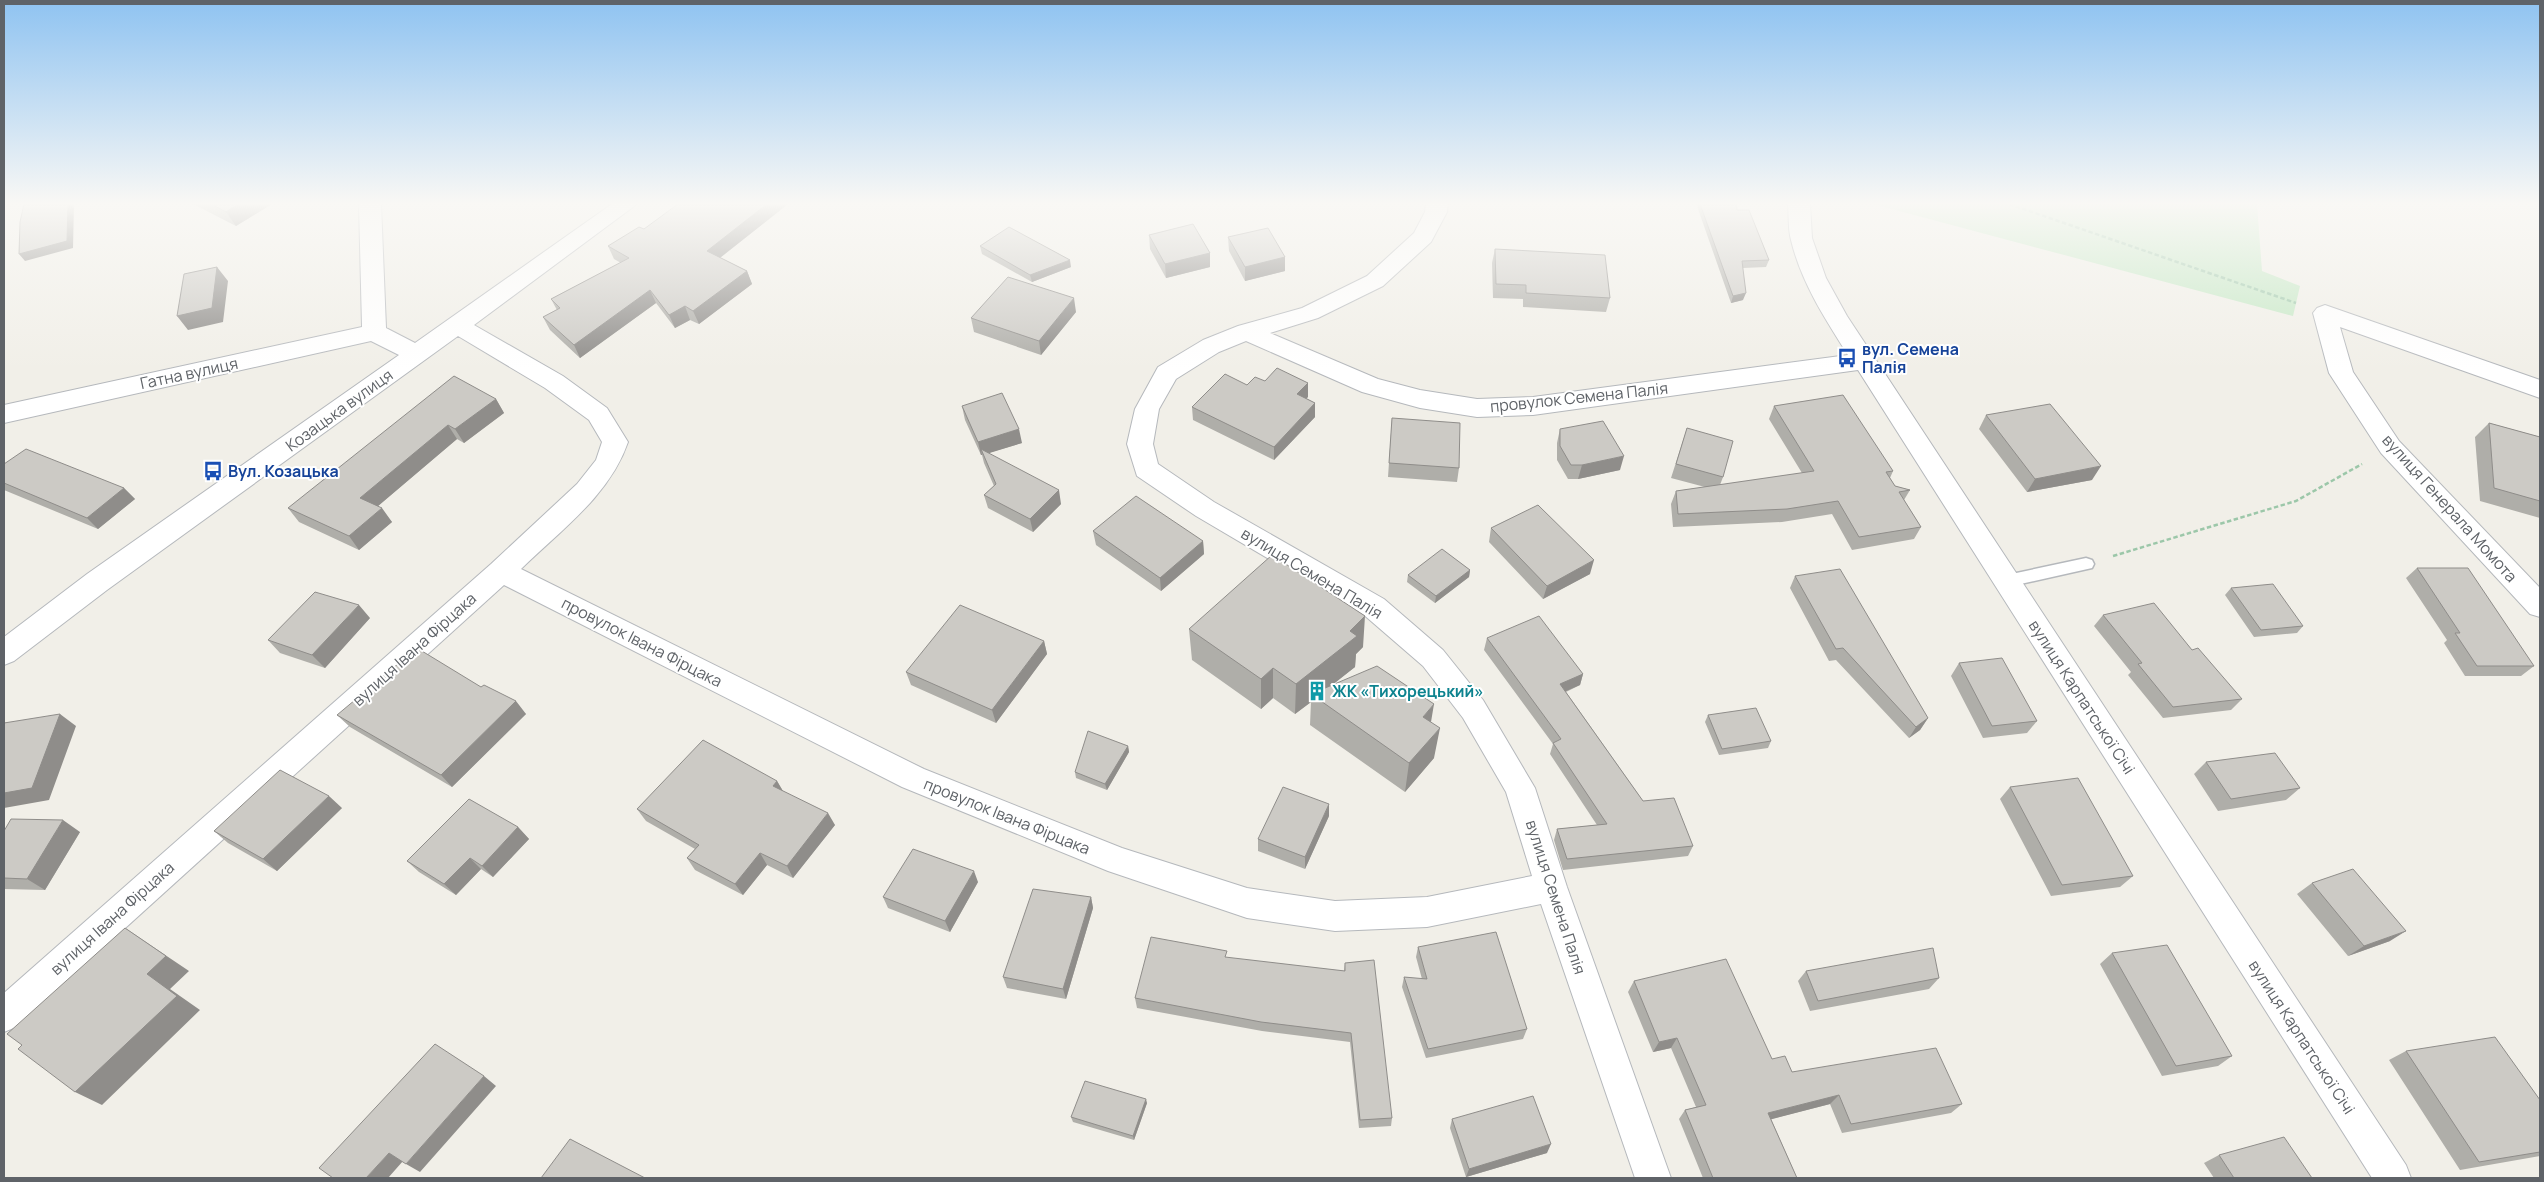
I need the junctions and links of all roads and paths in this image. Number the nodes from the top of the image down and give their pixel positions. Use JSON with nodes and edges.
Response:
{"nodes":[{"id":1,"x":372,"y":259,"type":"edge"},
{"id":2,"x":551,"y":259,"type":"edge"},
{"id":3,"x":1399,"y":259,"type":"edge"},
{"id":4,"x":1809,"y":259,"type":"edge"},
{"id":5,"x":2169,"y":259,"type":"edge"},
{"id":6,"x":2325,"y":313,"type":"junction"},
{"id":7,"x":458,"y":326,"type":"junction"},
{"id":8,"x":374,"y":332,"type":"junction"},
{"id":9,"x":1246,"y":332,"type":"junction"},
{"id":10,"x":418,"y":354,"type":"junction"},
{"id":11,"x":1865,"y":361,"type":"junction"},
{"id":12,"x":2540,"y":389,"type":"edge"},
{"id":13,"x":4,"y":414,"type":"edge"},
{"id":14,"x":2390,"y":447,"type":"junction"},
{"id":15,"x":2086,"y":564,"type":"joint"},
{"id":16,"x":501,"y":571,"type":"junction"},
{"id":17,"x":2006,"y":581,"type":"junction"},
{"id":18,"x":2540,"y":606,"type":"edge"},
{"id":19,"x":4,"y":653,"type":"edge"},
{"id":20,"x":1551,"y":887,"type":"junction"},
{"id":21,"x":4,"y":1015,"type":"edge"},
{"id":22,"x":1653,"y":1178,"type":"edge"},
{"id":23,"x":2393,"y":1178,"type":"edge"}],
"edges":[{"from":1,"to":8,"type":"street"},
{"from":2,"to":7,"type":"street","name":"Козацька вулиця"},
{"from":3,"to":9,"type":"street","name":"вулиця Семена Палія"},
{"from":4,"to":11,"type":"street","name":"вулиця Карпатської Січі"},
{"from":5,"to":6,"type":"path"},
{"from":6,"to":12,"type":"street"},
{"from":6,"to":14,"type":"street","name":"вулиця Генерала Момота"},
{"from":7,"to":10,"type":"street","name":"Козацька вулиця"},
{"from":7,"to":16,"type":"street","name":"вулиця Івана Фірцака"},
{"from":8,"to":10,"type":"street"},
{"from":8,"to":13,"type":"street","name":"Гатна вулиця"},
{"from":9,"to":11,"type":"street","name":"провулок Семена Палія"},
{"from":9,"to":20,"type":"street","name":"вулиця Семена Палія"},
{"from":10,"to":19,"type":"street","name":"Козацька вулиця"},
{"from":11,"to":17,"type":"street","name":"вулиця Карпатської Січі"},
{"from":14,"to":15,"type":"path"},
{"from":14,"to":18,"type":"street","name":"вулиця Генерала Момота"},
{"from":15,"to":17,"type":"lane"},
{"from":16,"to":20,"type":"street","name":"провулок Івана Фірцака"},
{"from":16,"to":21,"type":"street","name":"вулиця Івана Фірцака"},
{"from":17,"to":23,"type":"street","name":"вулиця Карпатської Січі"},
{"from":20,"to":22,"type":"street","name":"вулиця Семена Палія"}]}
